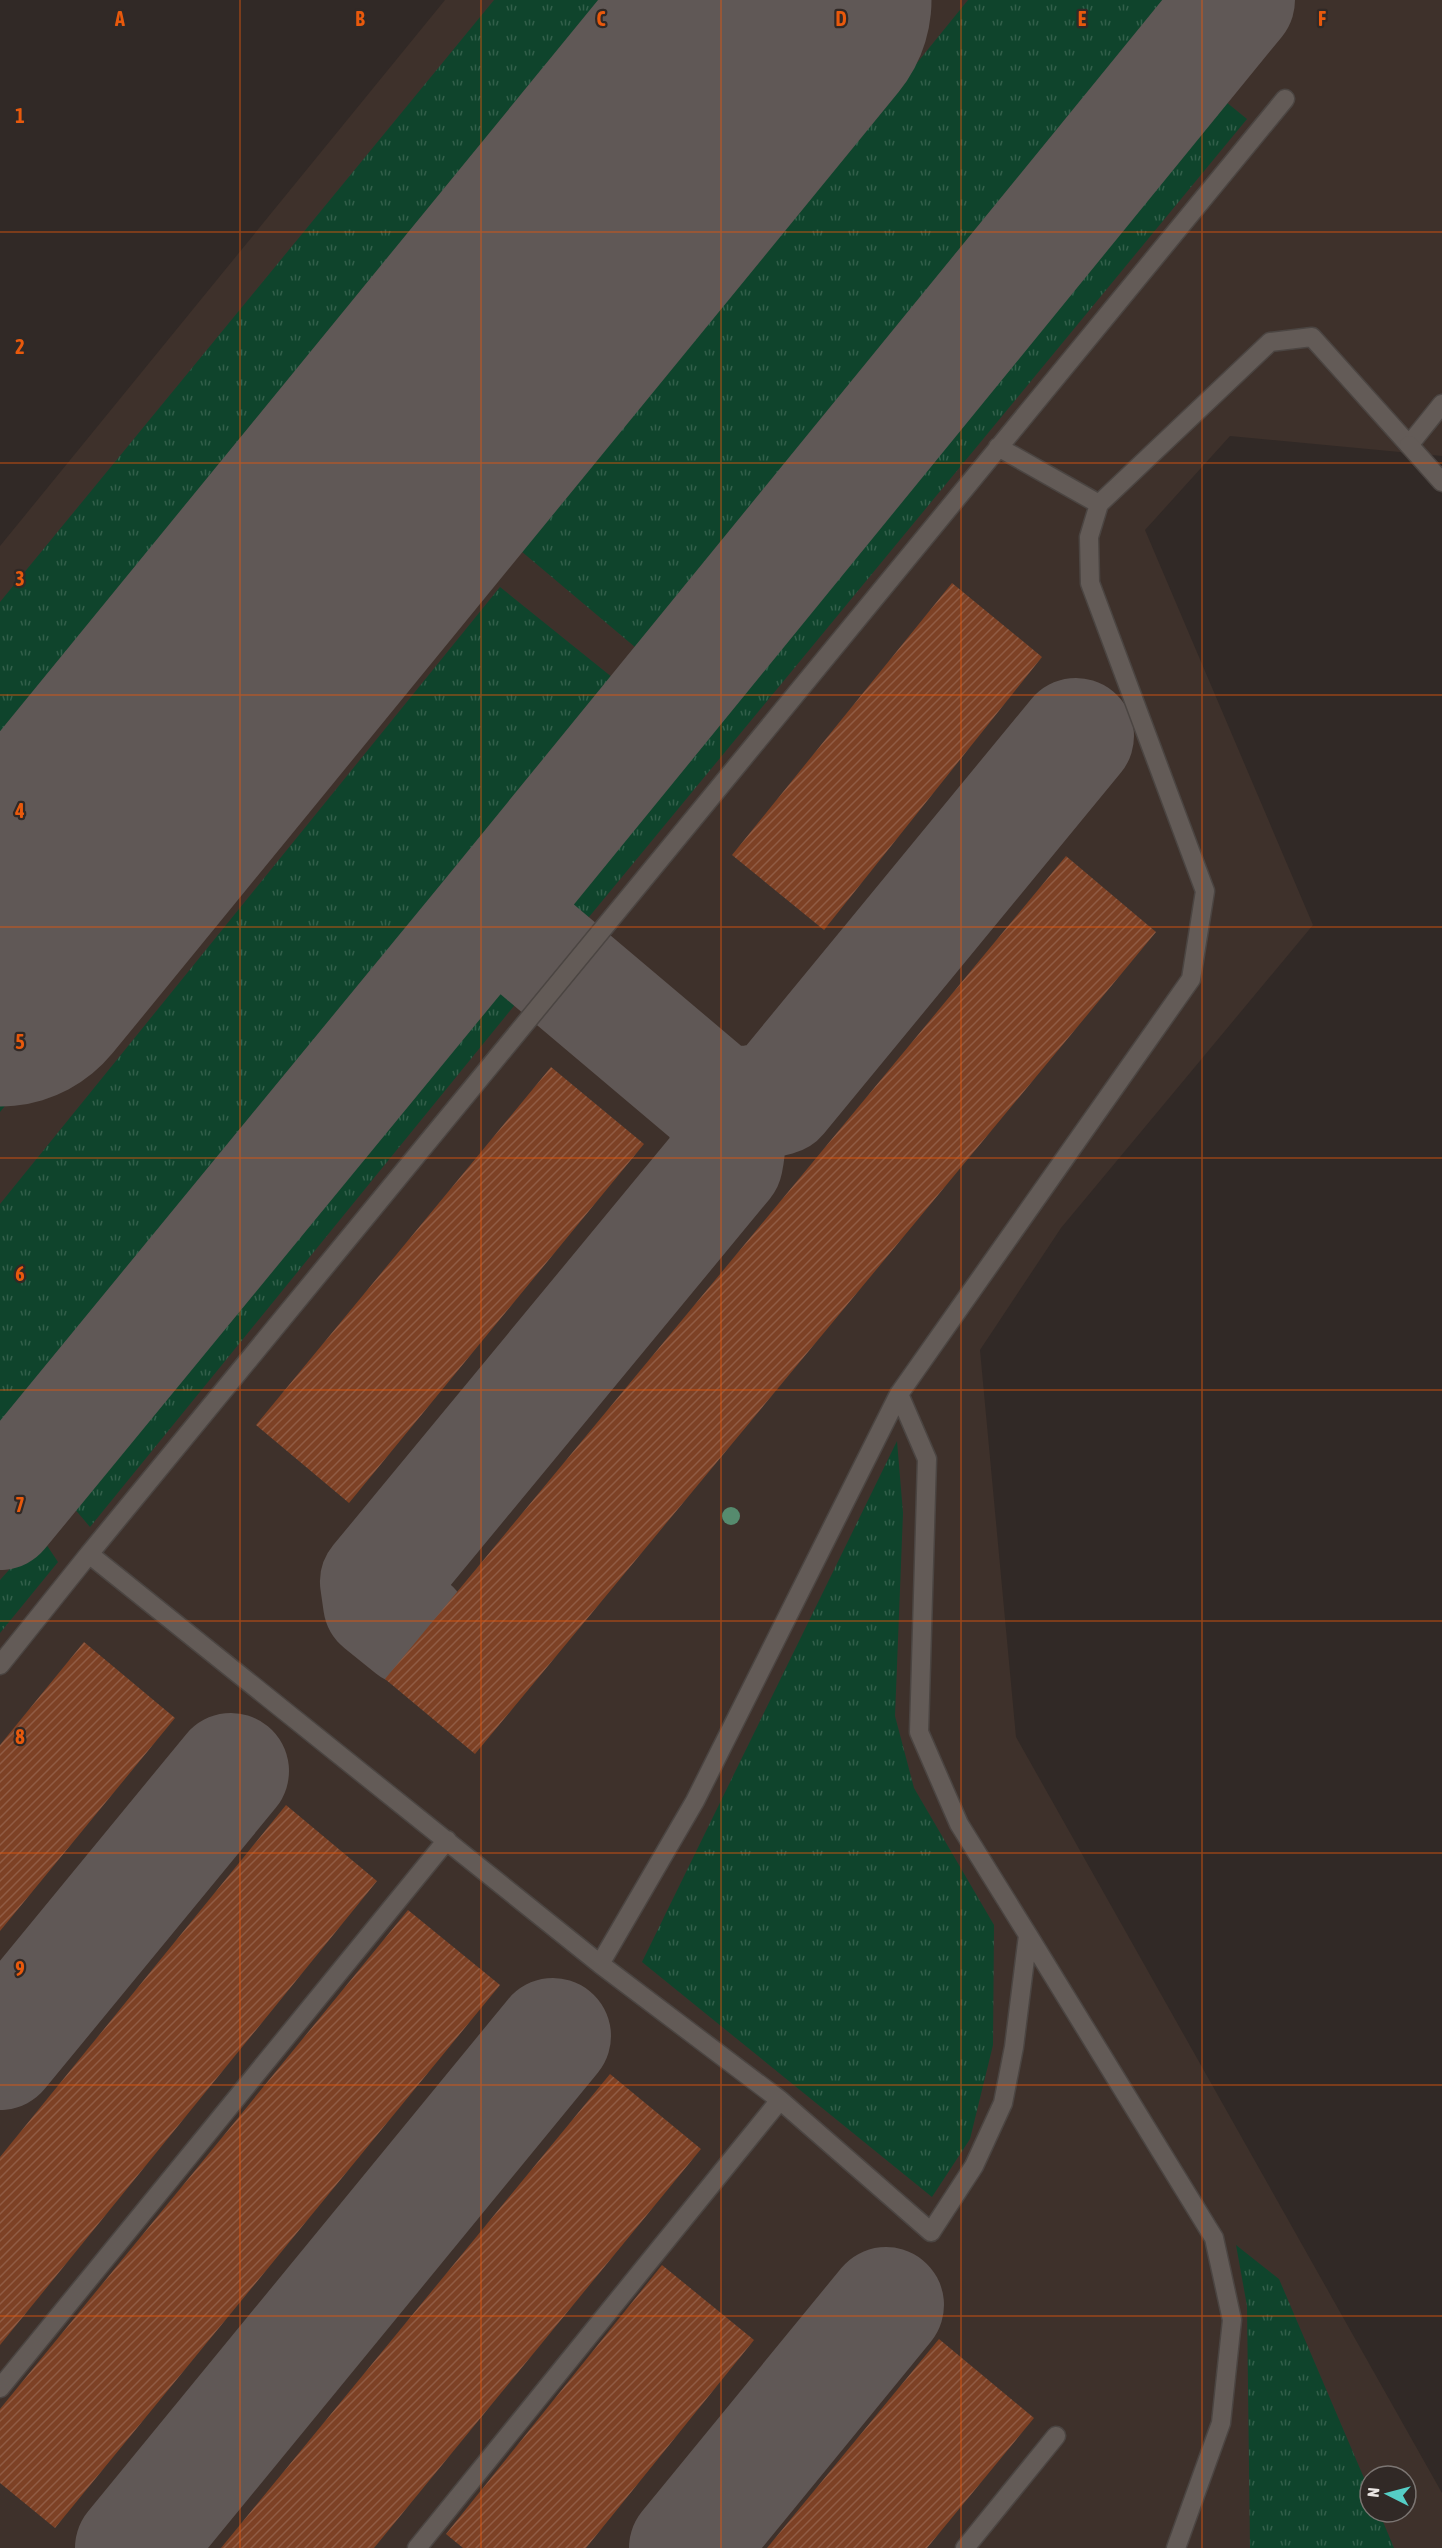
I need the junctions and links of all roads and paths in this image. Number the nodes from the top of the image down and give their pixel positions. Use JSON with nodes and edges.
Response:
{"nodes":[{"id":1,"x":1285,"y":99,"type":"dead end"},
{"id":2,"x":1442,"y":404,"type":"edge"},
{"id":3,"x":1409,"y":445,"type":"junction"},
{"id":4,"x":998,"y":447,"type":"junction"},
{"id":5,"x":1442,"y":482,"type":"edge"},
{"id":6,"x":1099,"y":504,"type":"junction"},
{"id":7,"x":899,"y":1394,"type":"junction"},
{"id":8,"x":89,"y":1554,"type":"junction"},
{"id":9,"x":0,"y":1665,"type":"edge"},
{"id":10,"x":447,"y":1840,"type":"junction"},
{"id":11,"x":1028,"y":1935,"type":"junction"},
{"id":12,"x":600,"y":1964,"type":"junction"},
{"id":13,"x":780,"y":2100,"type":"junction"},
{"id":14,"x":0,"y":2388,"type":"edge"},
{"id":15,"x":1056,"y":2436,"type":"dead end"},
{"id":16,"x":417,"y":2548,"type":"edge"},
{"id":17,"x":965,"y":2548,"type":"edge"},
{"id":18,"x":1176,"y":2548,"type":"edge"}],
"edges":[{"from":1,"to":4,"type":"street"},
{"from":2,"to":3,"type":"street"},
{"from":3,"to":5,"type":"street"},
{"from":3,"to":6,"type":"street"},
{"from":4,"to":6,"type":"street"},
{"from":4,"to":8,"type":"street"},
{"from":6,"to":7,"type":"street"},
{"from":7,"to":11,"type":"street"},
{"from":7,"to":12,"type":"street"},
{"from":8,"to":9,"type":"street"},
{"from":8,"to":10,"type":"street"},
{"from":10,"to":12,"type":"street"},
{"from":10,"to":14,"type":"street"},
{"from":11,"to":13,"type":"street"},
{"from":11,"to":18,"type":"street"},
{"from":12,"to":13,"type":"street"},
{"from":13,"to":16,"type":"street"},
{"from":15,"to":17,"type":"street"}]}
